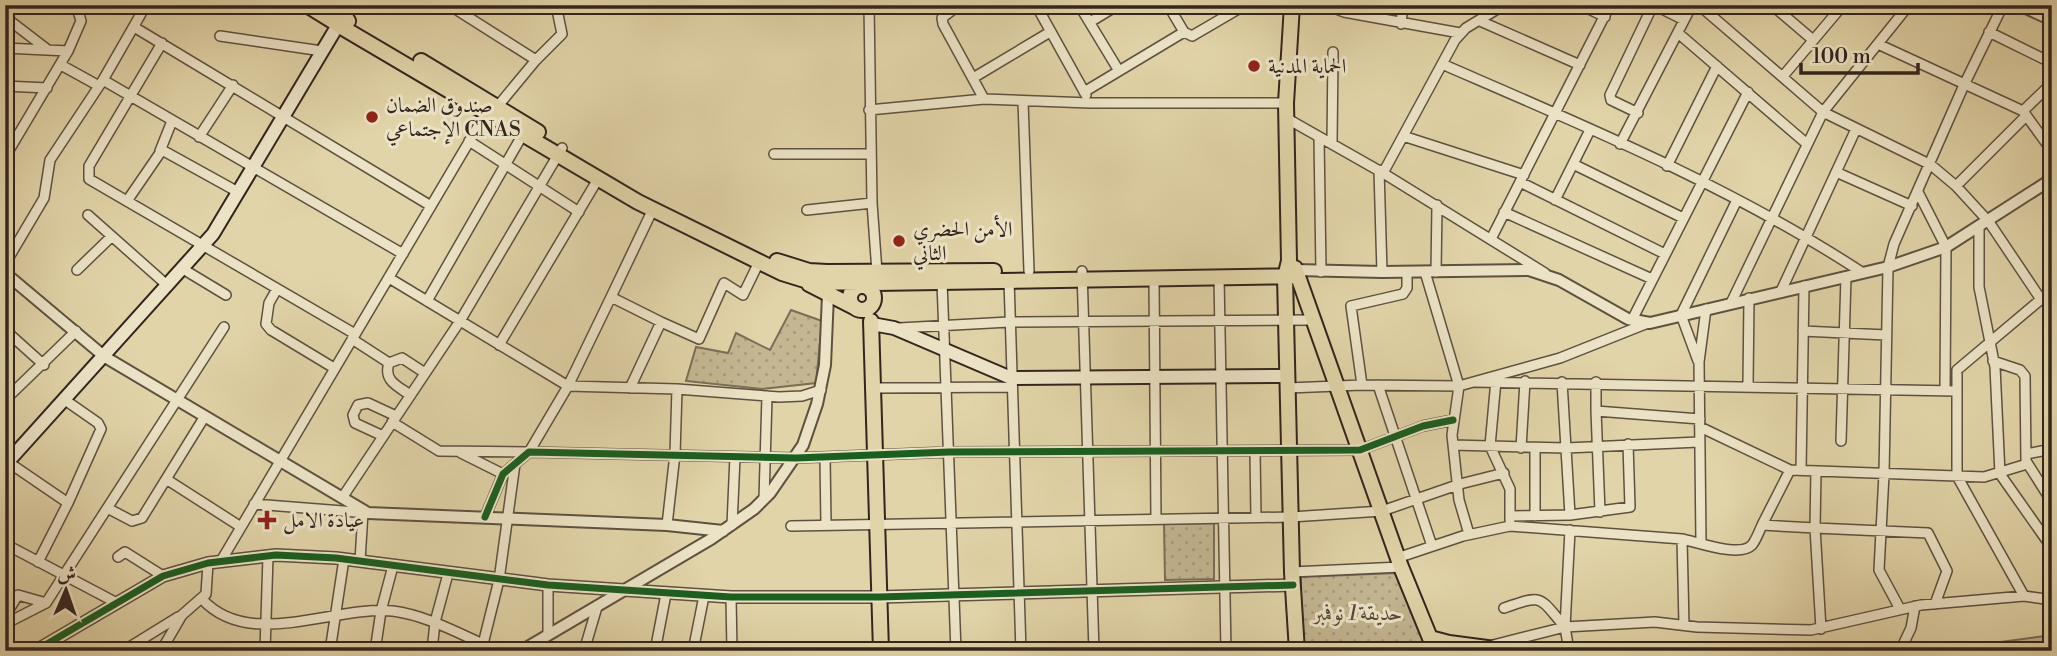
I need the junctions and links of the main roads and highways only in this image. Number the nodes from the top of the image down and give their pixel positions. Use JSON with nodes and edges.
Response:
{"nodes":[{"id":1,"x":307,"y":5,"type":"edge"},
{"id":2,"x":1292,"y":5,"type":"edge"},
{"id":3,"x":341,"y":16,"type":"edge"},
{"id":4,"x":492,"y":108,"type":"junction"},
{"id":5,"x":560,"y":151,"type":"junction"},
{"id":6,"x":1293,"y":271,"type":"junction"},
{"id":7,"x":1082,"y":275,"type":"junction"},
{"id":8,"x":805,"y":281,"type":"junction"},
{"id":9,"x":870,"y":282,"type":"junction"},
{"id":10,"x":864,"y":315,"type":"junction"},
{"id":11,"x":1287,"y":382,"type":"junction"},
{"id":12,"x":7,"y":464,"type":"edge"},
{"id":13,"x":1429,"y":644,"type":"edge"},
{"id":14,"x":1480,"y":649,"type":"edge"},
{"id":15,"x":881,"y":651,"type":"edge"},
{"id":16,"x":1297,"y":651,"type":"edge"},
{"id":17,"x":1510,"y":651,"type":"edge"}],
"edges":[{"from":1,"to":3,"type":"main road"},
{"from":2,"to":6,"type":"main road"},
{"from":3,"to":4,"type":"main road"},
{"from":3,"to":12,"type":"main road"},
{"from":4,"to":5,"type":"main road"},
{"from":4,"to":5,"type":"main road"},
{"from":5,"to":8,"type":"main road"},
{"from":5,"to":9,"type":"main road"},
{"from":6,"to":7,"type":"main road"},
{"from":6,"to":7,"type":"main road"},
{"from":6,"to":11,"type":"main road"},
{"from":6,"to":13,"type":"main road"},
{"from":7,"to":9,"type":"main road"},
{"from":7,"to":9,"type":"main road"},
{"from":8,"to":9,"type":"main road"},
{"from":8,"to":10,"type":"main road"},
{"from":9,"to":10,"type":"main road"},
{"from":9,"to":10,"type":"main road"},
{"from":10,"to":11,"type":"main road"},
{"from":10,"to":15,"type":"main road"},
{"from":11,"to":16,"type":"main road"},
{"from":13,"to":14,"type":"main road"},
{"from":14,"to":17,"type":"main road"}]}
